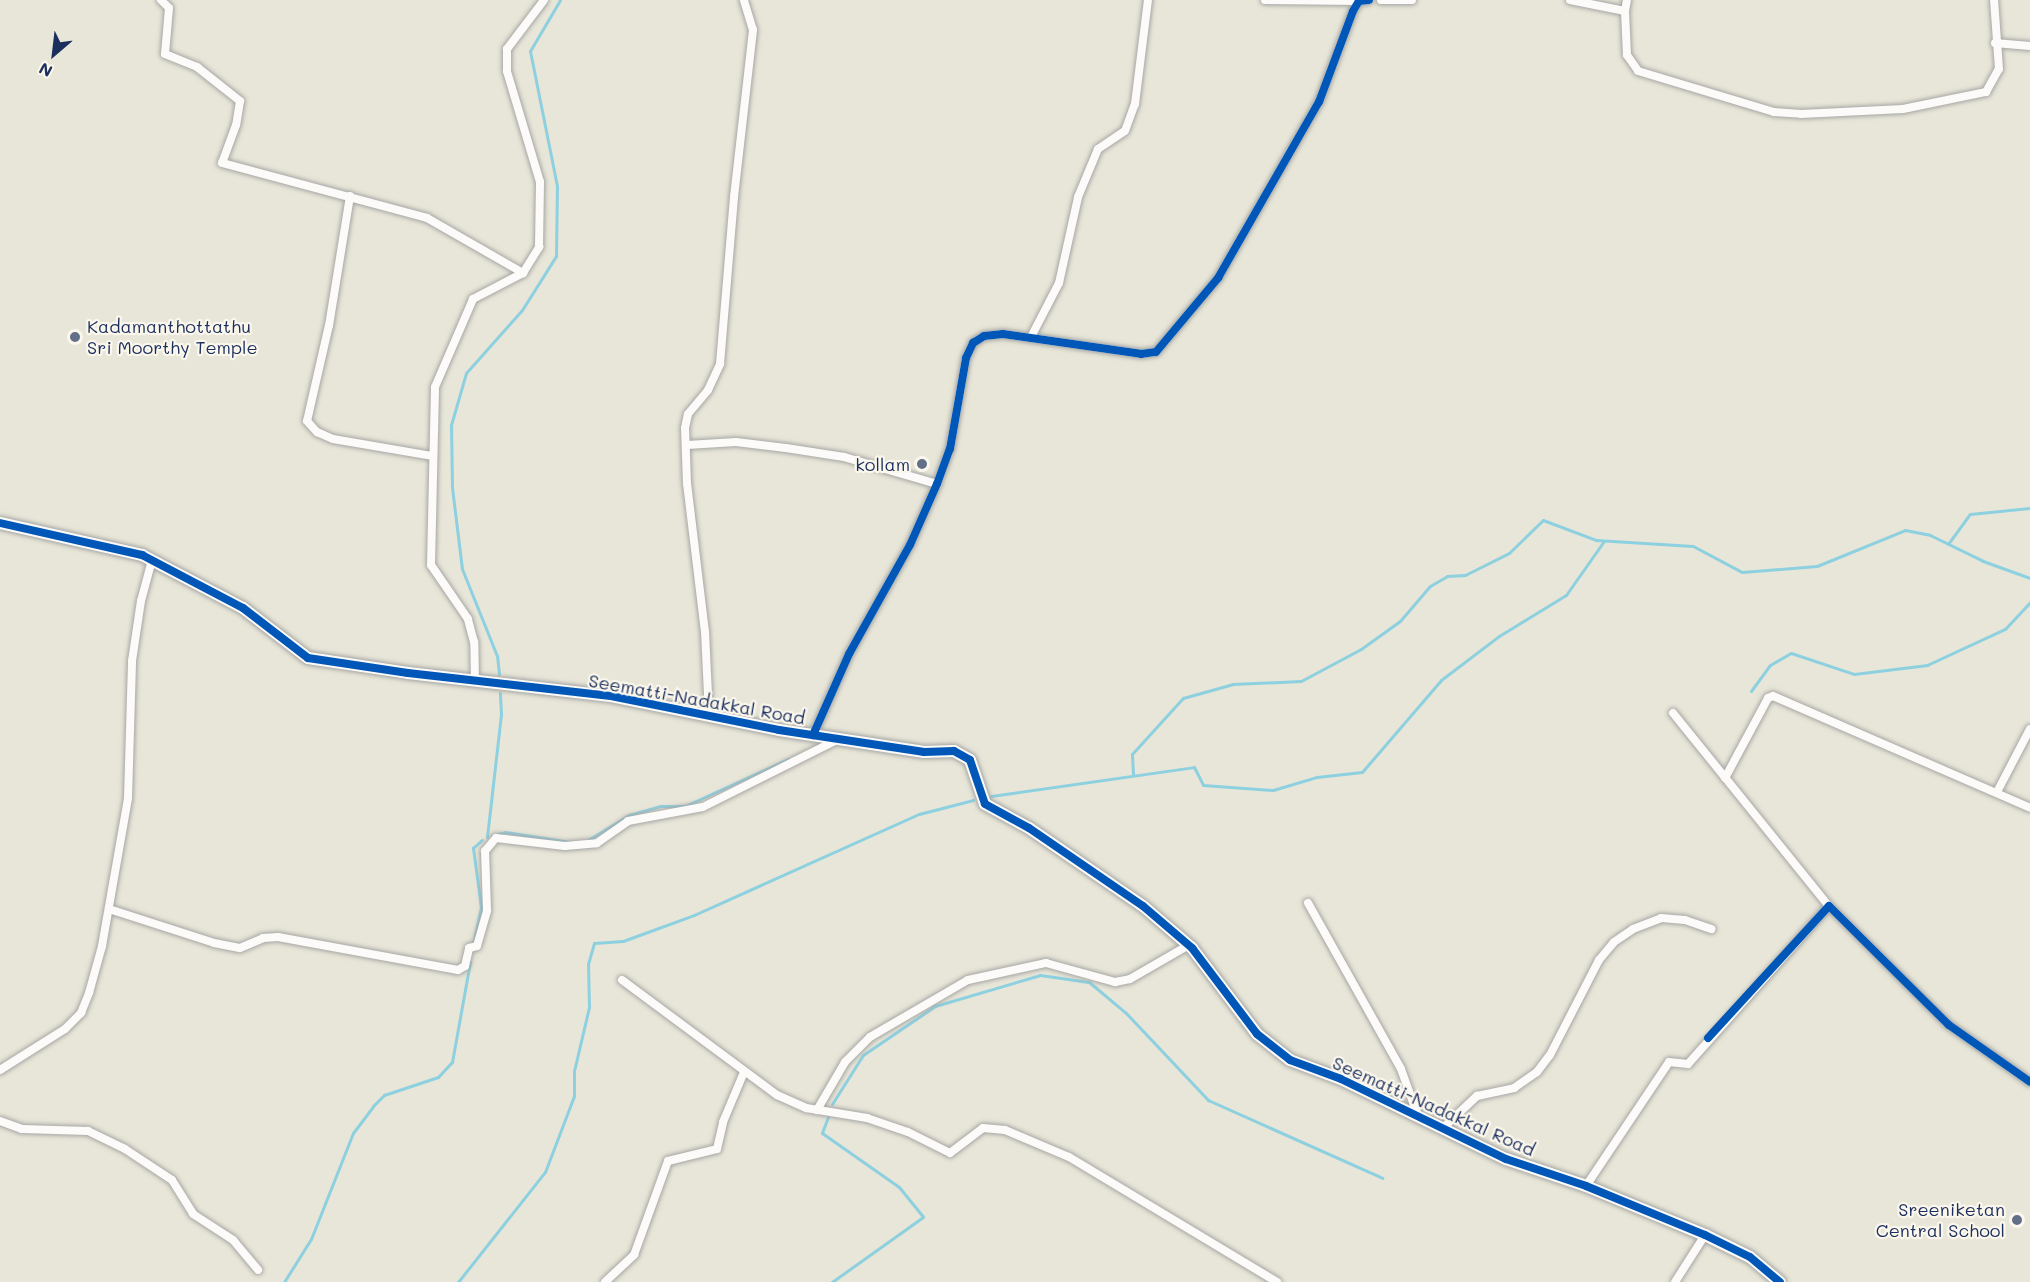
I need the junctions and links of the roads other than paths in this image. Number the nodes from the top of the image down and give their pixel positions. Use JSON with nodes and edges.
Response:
{"nodes":[{"id":1,"x":161,"y":0,"type":"edge"},
{"id":2,"x":544,"y":0,"type":"edge"},
{"id":3,"x":744,"y":0,"type":"edge"},
{"id":4,"x":1148,"y":0,"type":"edge"},
{"id":5,"x":1265,"y":0,"type":"edge"},
{"id":6,"x":1381,"y":0,"type":"edge"},
{"id":7,"x":1412,"y":0,"type":"edge"},
{"id":8,"x":1570,"y":0,"type":"edge"},
{"id":9,"x":1627,"y":0,"type":"edge"},
{"id":10,"x":1994,"y":0,"type":"edge"},
{"id":11,"x":1364,"y":1,"type":"edge"},
{"id":12,"x":1625,"y":11,"type":"junction"},
{"id":13,"x":1995,"y":43,"type":"junction"},
{"id":14,"x":2030,"y":46,"type":"edge"},
{"id":15,"x":350,"y":196,"type":"junction"},
{"id":16,"x":523,"y":273,"type":"junction"},
{"id":17,"x":1031,"y":338,"type":"junction"},
{"id":18,"x":687,"y":445,"type":"junction"},
{"id":19,"x":432,"y":456,"type":"junction"},
{"id":20,"x":938,"y":484,"type":"junction"},
{"id":21,"x":0,"y":523,"type":"edge"},
{"id":22,"x":152,"y":560,"type":"junction"},
{"id":23,"x":475,"y":681,"type":"junction"},
{"id":24,"x":1673,"y":713,"type":"dead end"},
{"id":25,"x":709,"y":716,"type":"junction"},
{"id":26,"x":2030,"y":729,"type":"edge"},
{"id":27,"x":813,"y":735,"type":"junction"},
{"id":28,"x":839,"y":739,"type":"junction"},
{"id":29,"x":2021,"y":741,"type":"junction"},
{"id":30,"x":2030,"y":745,"type":"edge"},
{"id":31,"x":1725,"y":778,"type":"junction"},
{"id":32,"x":1997,"y":792,"type":"junction"},
{"id":33,"x":2030,"y":808,"type":"edge"},
{"id":34,"x":1308,"y":903,"type":"dead end"},
{"id":35,"x":1829,"y":906,"type":"junction"},
{"id":36,"x":109,"y":909,"type":"junction"},
{"id":37,"x":1711,"y":929,"type":"dead end"},
{"id":38,"x":1189,"y":945,"type":"junction"},
{"id":39,"x":622,"y":980,"type":"dead end"},
{"id":40,"x":0,"y":1070,"type":"edge"},
{"id":41,"x":744,"y":1072,"type":"junction"},
{"id":42,"x":2030,"y":1082,"type":"edge"},
{"id":43,"x":817,"y":1110,"type":"junction"},
{"id":44,"x":1418,"y":1116,"type":"junction"},
{"id":45,"x":0,"y":1121,"type":"edge"},
{"id":46,"x":1443,"y":1128,"type":"junction"},
{"id":47,"x":1586,"y":1186,"type":"junction"},
{"id":48,"x":1705,"y":1235,"type":"junction"},
{"id":49,"x":258,"y":1270,"type":"dead end"},
{"id":50,"x":605,"y":1282,"type":"edge"},
{"id":51,"x":1277,"y":1282,"type":"edge"},
{"id":52,"x":1675,"y":1282,"type":"edge"},
{"id":53,"x":1780,"y":1282,"type":"edge"}],
"edges":[{"from":1,"to":15,"type":"street"},
{"from":2,"to":16,"type":"street"},
{"from":3,"to":18,"type":"street"},
{"from":4,"to":17,"type":"street"},
{"from":5,"to":11,"type":"street"},
{"from":6,"to":7,"type":"street"},
{"from":8,"to":12,"type":"street"},
{"from":9,"to":12,"type":"street"},
{"from":10,"to":13,"type":"street"},
{"from":11,"to":17,"type":"street"},
{"from":12,"to":13,"type":"street"},
{"from":13,"to":14,"type":"street"},
{"from":15,"to":16,"type":"street"},
{"from":15,"to":19,"type":"street"},
{"from":16,"to":19,"type":"street"},
{"from":17,"to":20,"type":"street"},
{"from":18,"to":20,"type":"street"},
{"from":18,"to":25,"type":"street"},
{"from":19,"to":23,"type":"street"},
{"from":20,"to":27,"type":"street"},
{"from":21,"to":22,"type":"street","name":"Seematti-Nadakkal Road"},
{"from":22,"to":23,"type":"street","name":"Seematti-Nadakkal Road"},
{"from":22,"to":36,"type":"street"},
{"from":23,"to":25,"type":"street","name":"Seematti-Nadakkal Road"},
{"from":24,"to":31,"type":"street"},
{"from":25,"to":27,"type":"street","name":"Seematti-Nadakkal Road"},
{"from":26,"to":29,"type":"street"},
{"from":27,"to":28,"type":"street","name":"Seematti-Nadakkal Road"},
{"from":28,"to":36,"type":"street"},
{"from":28,"to":38,"type":"street","name":"Seematti-Nadakkal Road"},
{"from":29,"to":30,"type":"street"},
{"from":29,"to":32,"type":"street"},
{"from":31,"to":32,"type":"street"},
{"from":31,"to":35,"type":"street"},
{"from":32,"to":33,"type":"street"},
{"from":34,"to":44,"type":"street"},
{"from":35,"to":42,"type":"street"},
{"from":35,"to":47,"type":"street"},
{"from":36,"to":40,"type":"street"},
{"from":37,"to":46,"type":"street"},
{"from":38,"to":43,"type":"street"},
{"from":38,"to":44,"type":"street","name":"Seematti-Nadakkal Road"},
{"from":39,"to":41,"type":"street"},
{"from":41,"to":43,"type":"street"},
{"from":41,"to":50,"type":"street"},
{"from":43,"to":51,"type":"street"},
{"from":44,"to":46,"type":"street","name":"Seematti-Nadakkal Road"},
{"from":45,"to":49,"type":"street"},
{"from":46,"to":47,"type":"street","name":"Seematti-Nadakkal Road"},
{"from":47,"to":48,"type":"street","name":"Seematti-Nadakkal Road"},
{"from":48,"to":52,"type":"street"},
{"from":48,"to":53,"type":"street","name":"Seematti-Nadakkal Road"}]}
